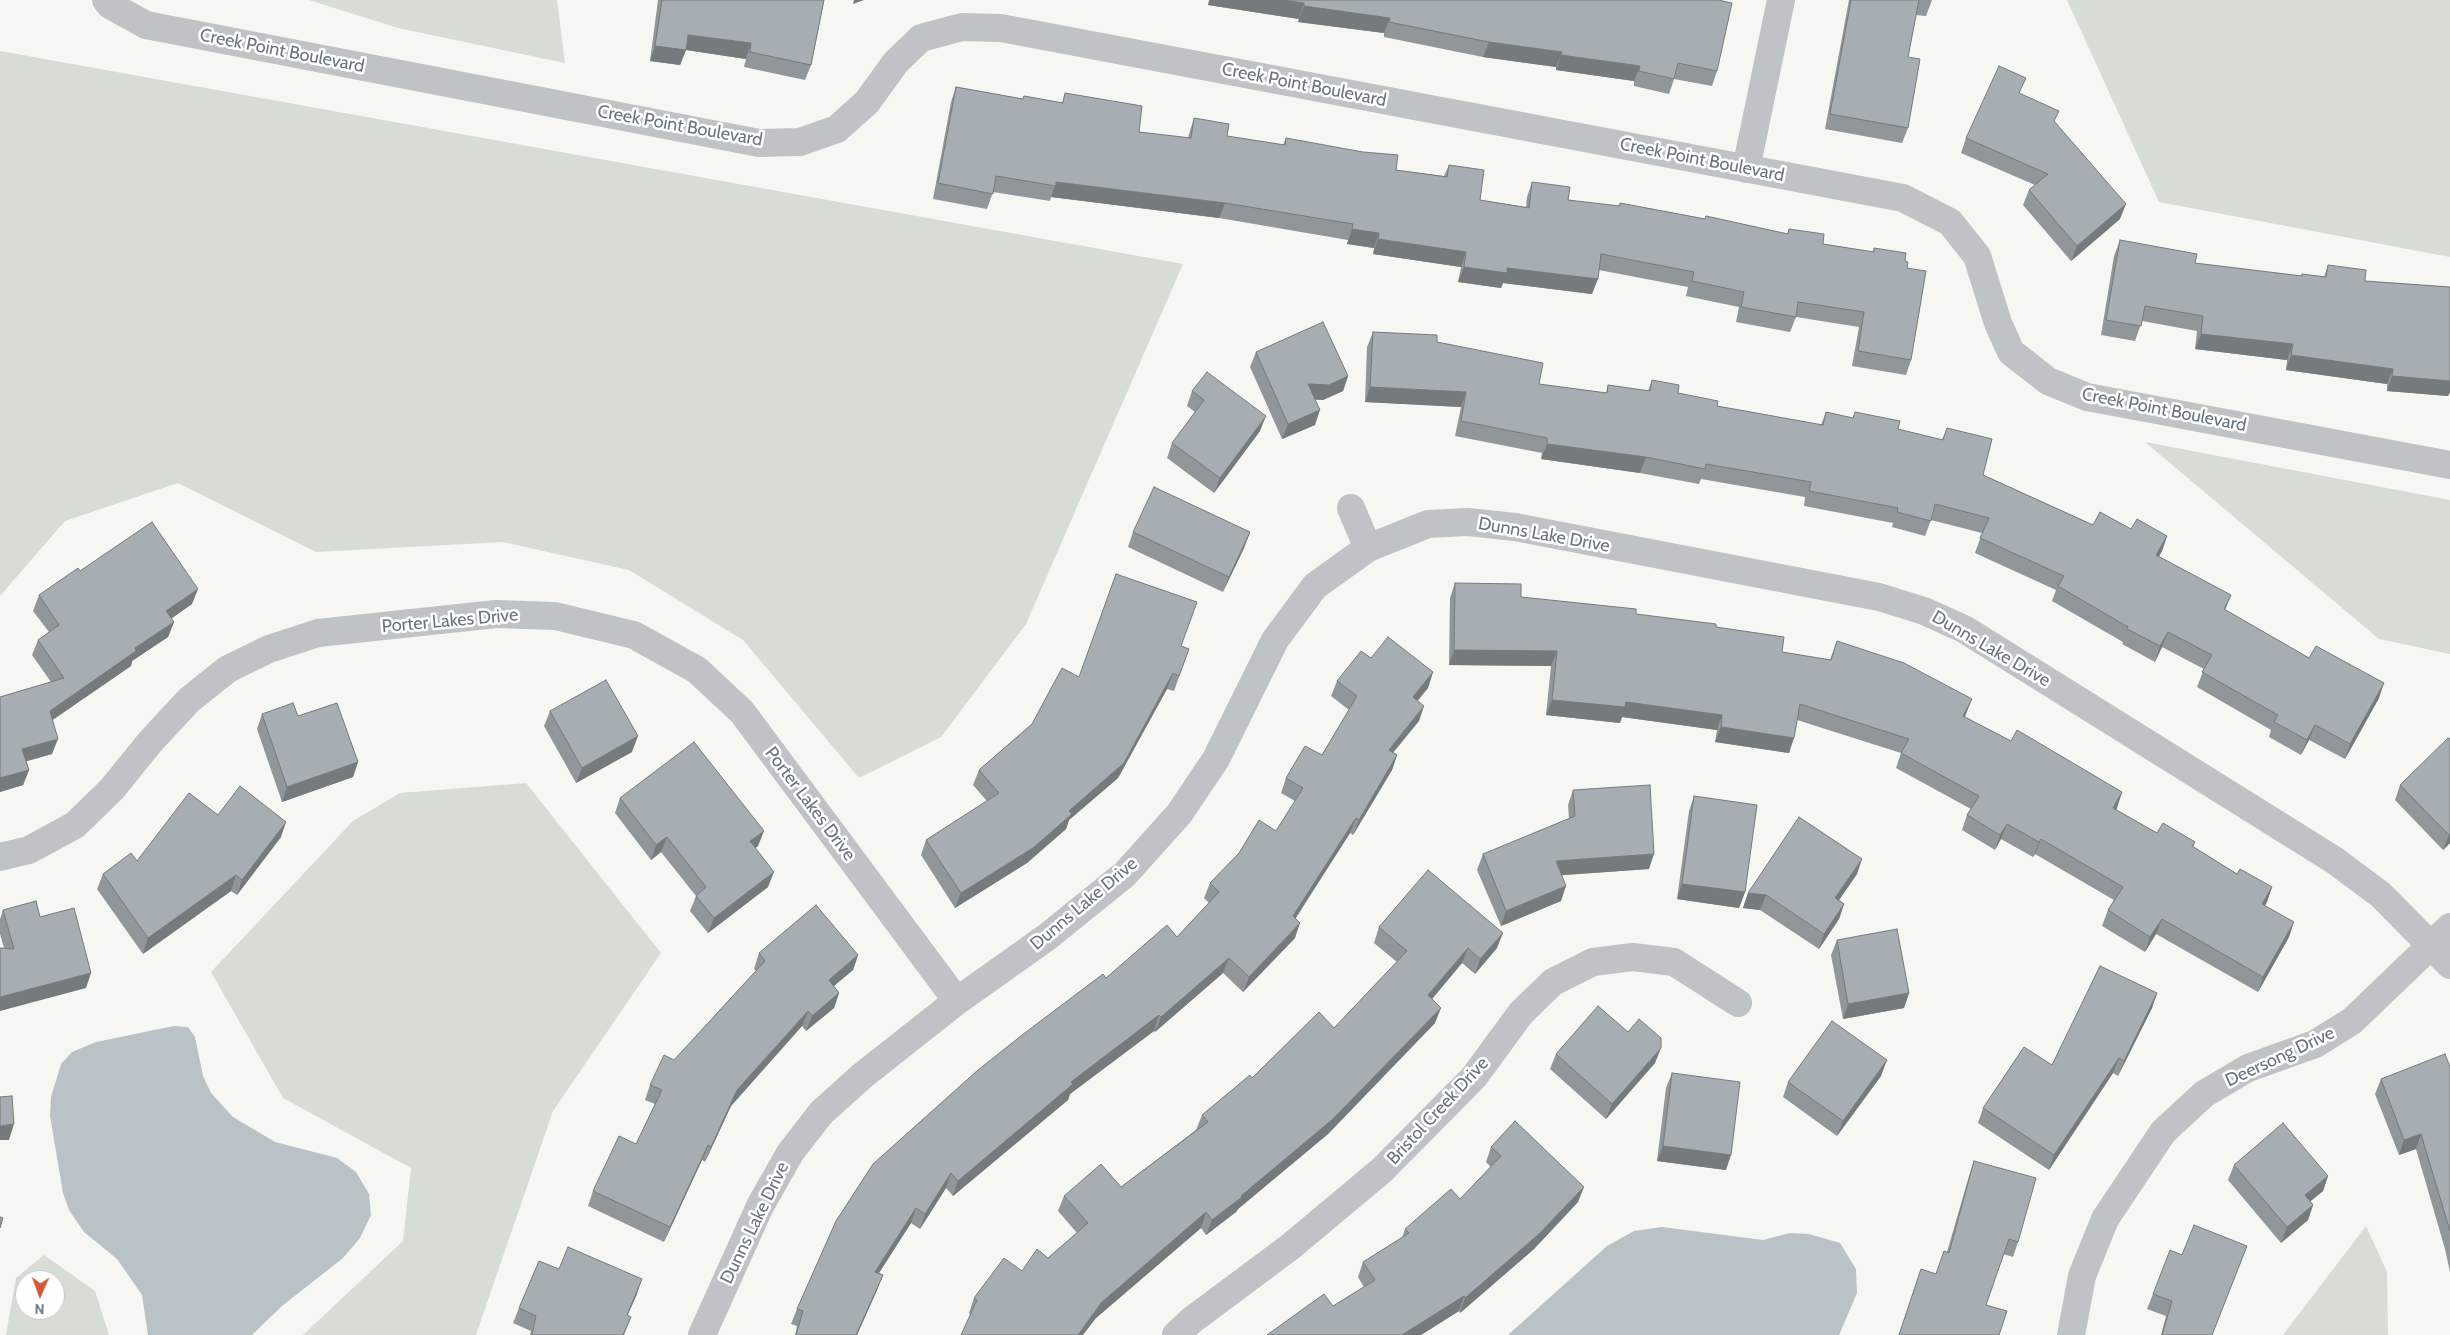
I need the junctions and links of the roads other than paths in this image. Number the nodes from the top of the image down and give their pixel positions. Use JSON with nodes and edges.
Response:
{"nodes":[{"id":1,"x":106,"y":0,"type":"edge"},
{"id":2,"x":1781,"y":0,"type":"edge"},
{"id":3,"x":1746,"y":169,"type":"junction"},
{"id":4,"x":2450,"y":465,"type":"edge"},
{"id":5,"x":1351,"y":508,"type":"dead end"},
{"id":6,"x":1368,"y":548,"type":"junction"},
{"id":7,"x":0,"y":857,"type":"edge"},
{"id":8,"x":2440,"y":936,"type":"edge"},
{"id":9,"x":2450,"y":964,"type":"edge"},
{"id":10,"x":957,"y":1001,"type":"junction"},
{"id":11,"x":1738,"y":1004,"type":"dead end"},
{"id":12,"x":702,"y":1335,"type":"edge"},
{"id":13,"x":1176,"y":1335,"type":"edge"},
{"id":14,"x":2071,"y":1335,"type":"edge"}],
"edges":[{"from":1,"to":3,"type":"street","name":"Creek Point Boulevard"},
{"from":2,"to":3,"type":"street"},
{"from":3,"to":4,"type":"street","name":"Creek Point Boulevard"},
{"from":5,"to":6,"type":"street"},
{"from":6,"to":8,"type":"street","name":"Dunns Lake Drive"},
{"from":6,"to":10,"type":"street","name":"Dunns Lake Drive"},
{"from":7,"to":10,"type":"street","name":"Porter Lakes Drive"},
{"from":8,"to":9,"type":"street","name":"Dunns Lake Drive"},
{"from":8,"to":14,"type":"street","name":"Deersong Drive"},
{"from":10,"to":12,"type":"street","name":"Dunns Lake Drive"},
{"from":11,"to":13,"type":"street","name":"Bristol Creek Drive"}]}
